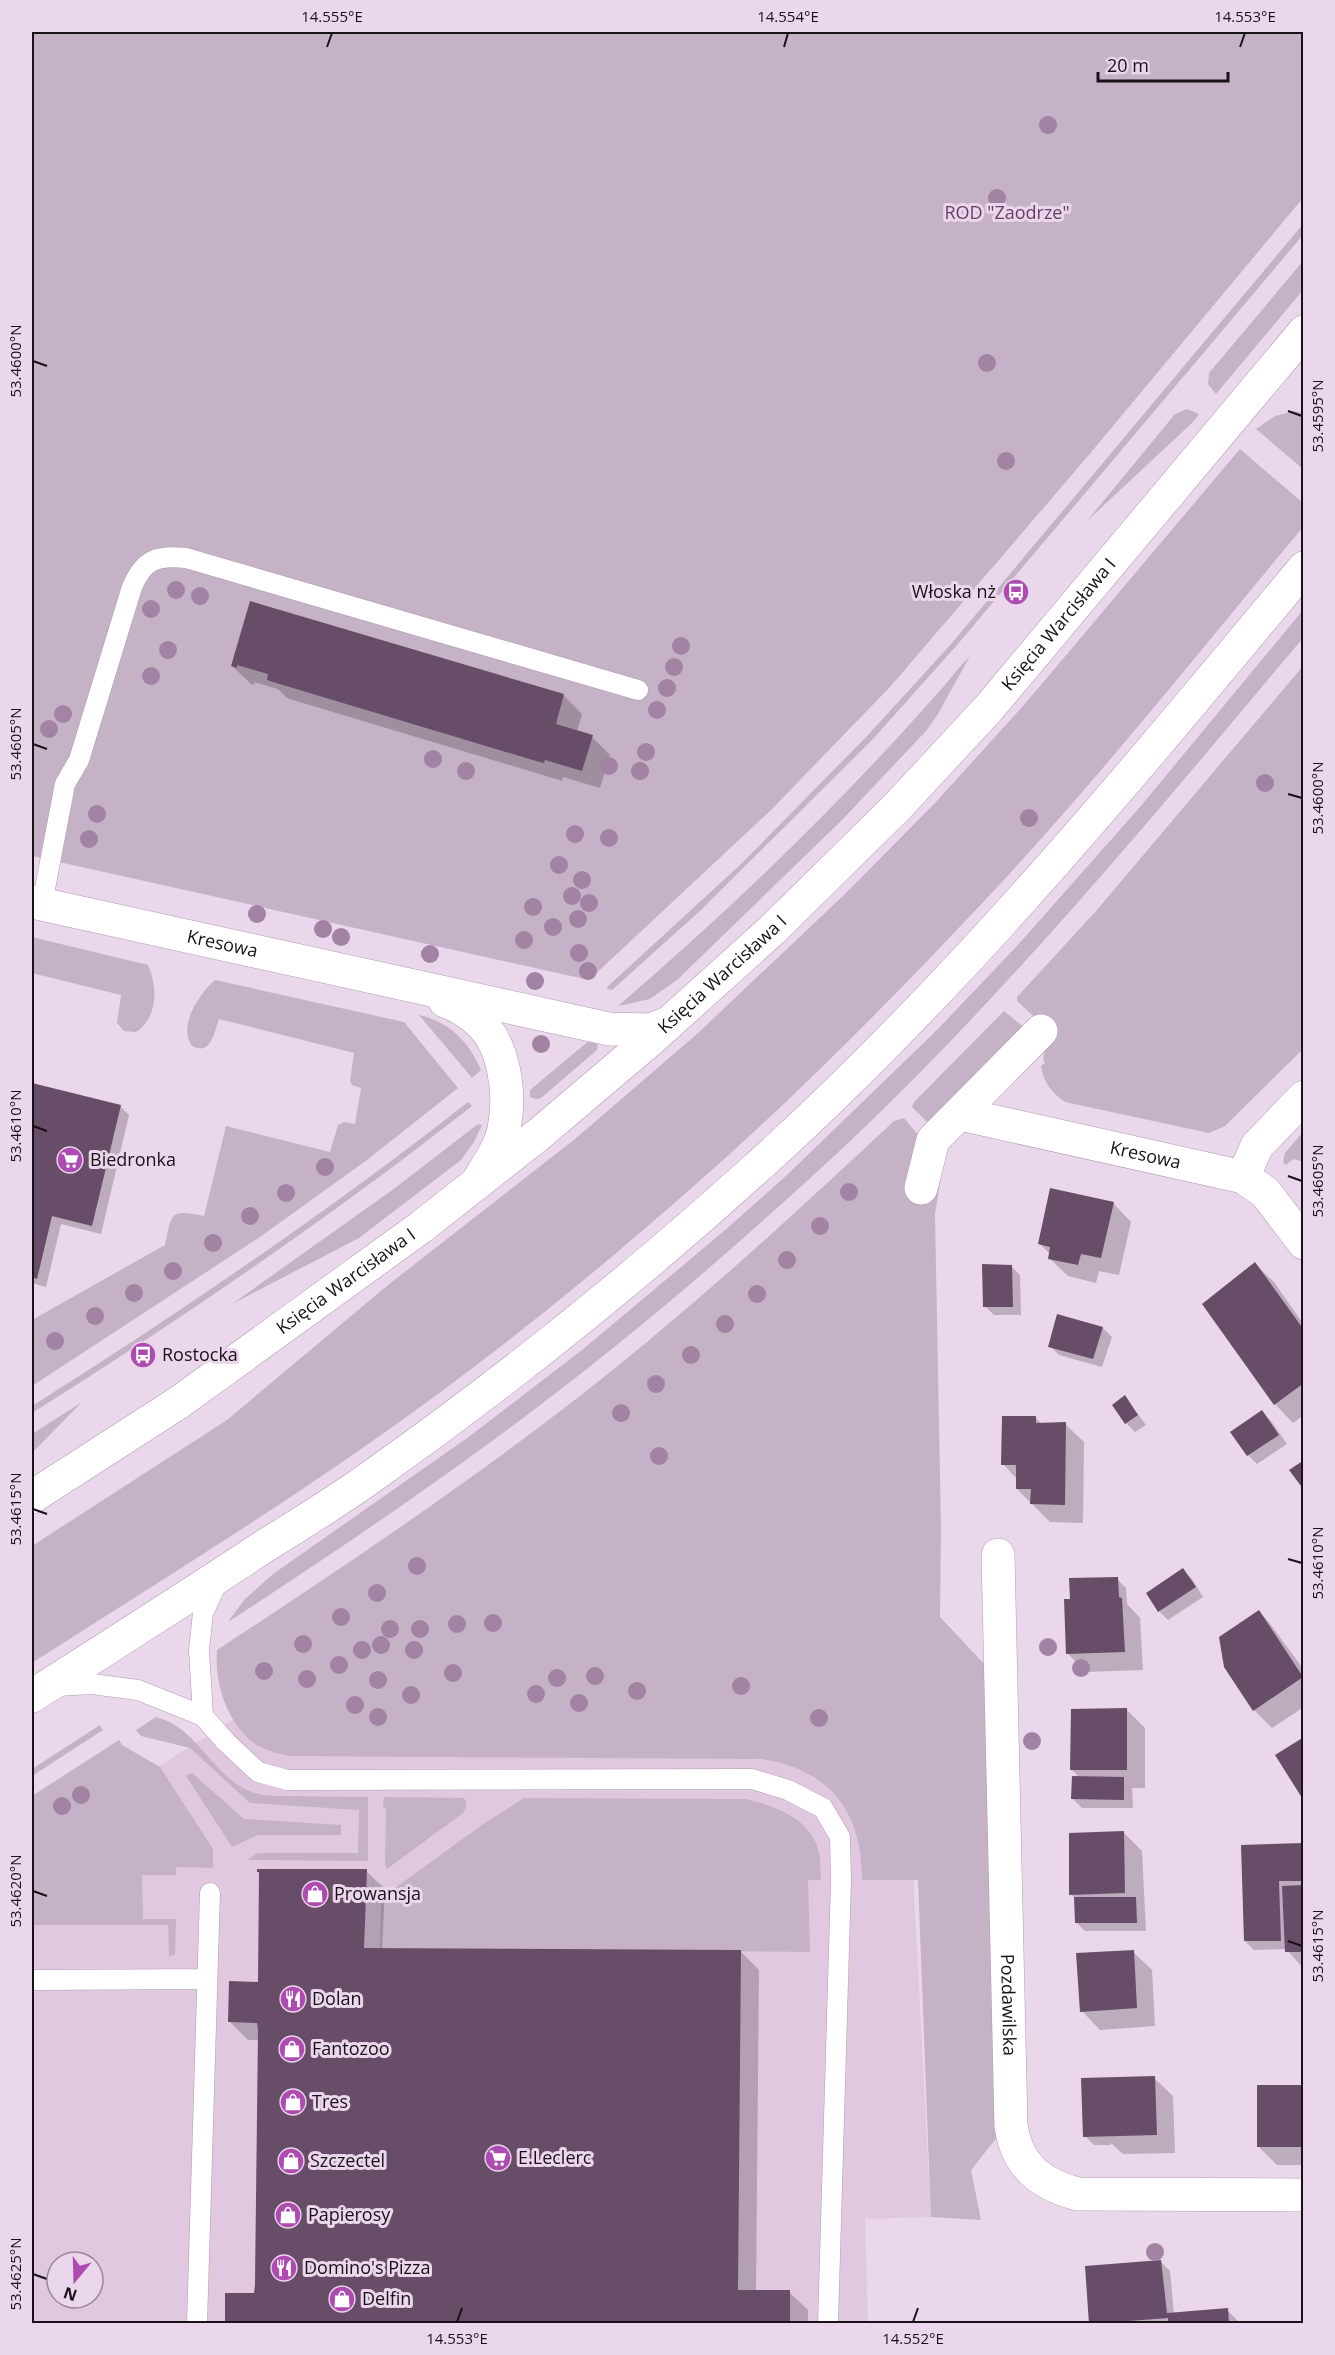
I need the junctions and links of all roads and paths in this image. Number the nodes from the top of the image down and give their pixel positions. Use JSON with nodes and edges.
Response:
{"nodes":[{"id":1,"x":1301,"y":340,"type":"edge"},
{"id":2,"x":1304,"y":568,"type":"edge"},
{"id":3,"x":638,"y":690,"type":"dead end"},
{"id":4,"x":37,"y":903,"type":"edge"},
{"id":5,"x":413,"y":987,"type":"junction"},
{"id":6,"x":669,"y":1023,"type":"junction"},
{"id":7,"x":1041,"y":1031,"type":"dead end"},
{"id":8,"x":1304,"y":1097,"type":"edge"},
{"id":9,"x":960,"y":1113,"type":"junction"},
{"id":10,"x":1243,"y":1177,"type":"junction"},
{"id":11,"x":477,"y":1183,"type":"junction"},
{"id":12,"x":921,"y":1188,"type":"dead end"},
{"id":13,"x":1304,"y":1243,"type":"edge"},
{"id":14,"x":32,"y":1497,"type":"edge"},
{"id":15,"x":998,"y":1555,"type":"dead end"},
{"id":16,"x":220,"y":1575,"type":"junction"},
{"id":17,"x":40,"y":1691,"type":"edge"},
{"id":18,"x":203,"y":1716,"type":"junction"},
{"id":19,"x":210,"y":1893,"type":"dead end"},
{"id":20,"x":207,"y":1979,"type":"junction"},
{"id":21,"x":32,"y":1980,"type":"edge"},
{"id":22,"x":1304,"y":2195,"type":"edge"},
{"id":23,"x":197,"y":2324,"type":"edge"},
{"id":24,"x":828,"y":2324,"type":"edge"}],
"edges":[{"from":1,"to":6,"type":"street","name":"Księcia Warcisława I"},
{"from":2,"to":16,"type":"street"},
{"from":3,"to":4,"type":"lane"},
{"from":4,"to":5,"type":"street","name":"Kresowa"},
{"from":5,"to":6,"type":"street","name":"Kresowa"},
{"from":5,"to":11,"type":"street","name":"Kresowa"},
{"from":6,"to":11,"type":"street","name":"Księcia Warcisława I"},
{"from":7,"to":9,"type":"street"},
{"from":8,"to":10,"type":"street"},
{"from":9,"to":10,"type":"street","name":"Kresowa"},
{"from":9,"to":12,"type":"street"},
{"from":10,"to":13,"type":"street","name":"Kresowa"},
{"from":11,"to":14,"type":"street","name":"Księcia Warcisława I"},
{"from":15,"to":22,"type":"street","name":"Pozdawilska"},
{"from":16,"to":17,"type":"street"},
{"from":16,"to":18,"type":"lane"},
{"from":17,"to":18,"type":"lane"},
{"from":18,"to":24,"type":"lane"},
{"from":19,"to":20,"type":"lane"},
{"from":20,"to":21,"type":"lane"},
{"from":20,"to":23,"type":"lane"}]}
